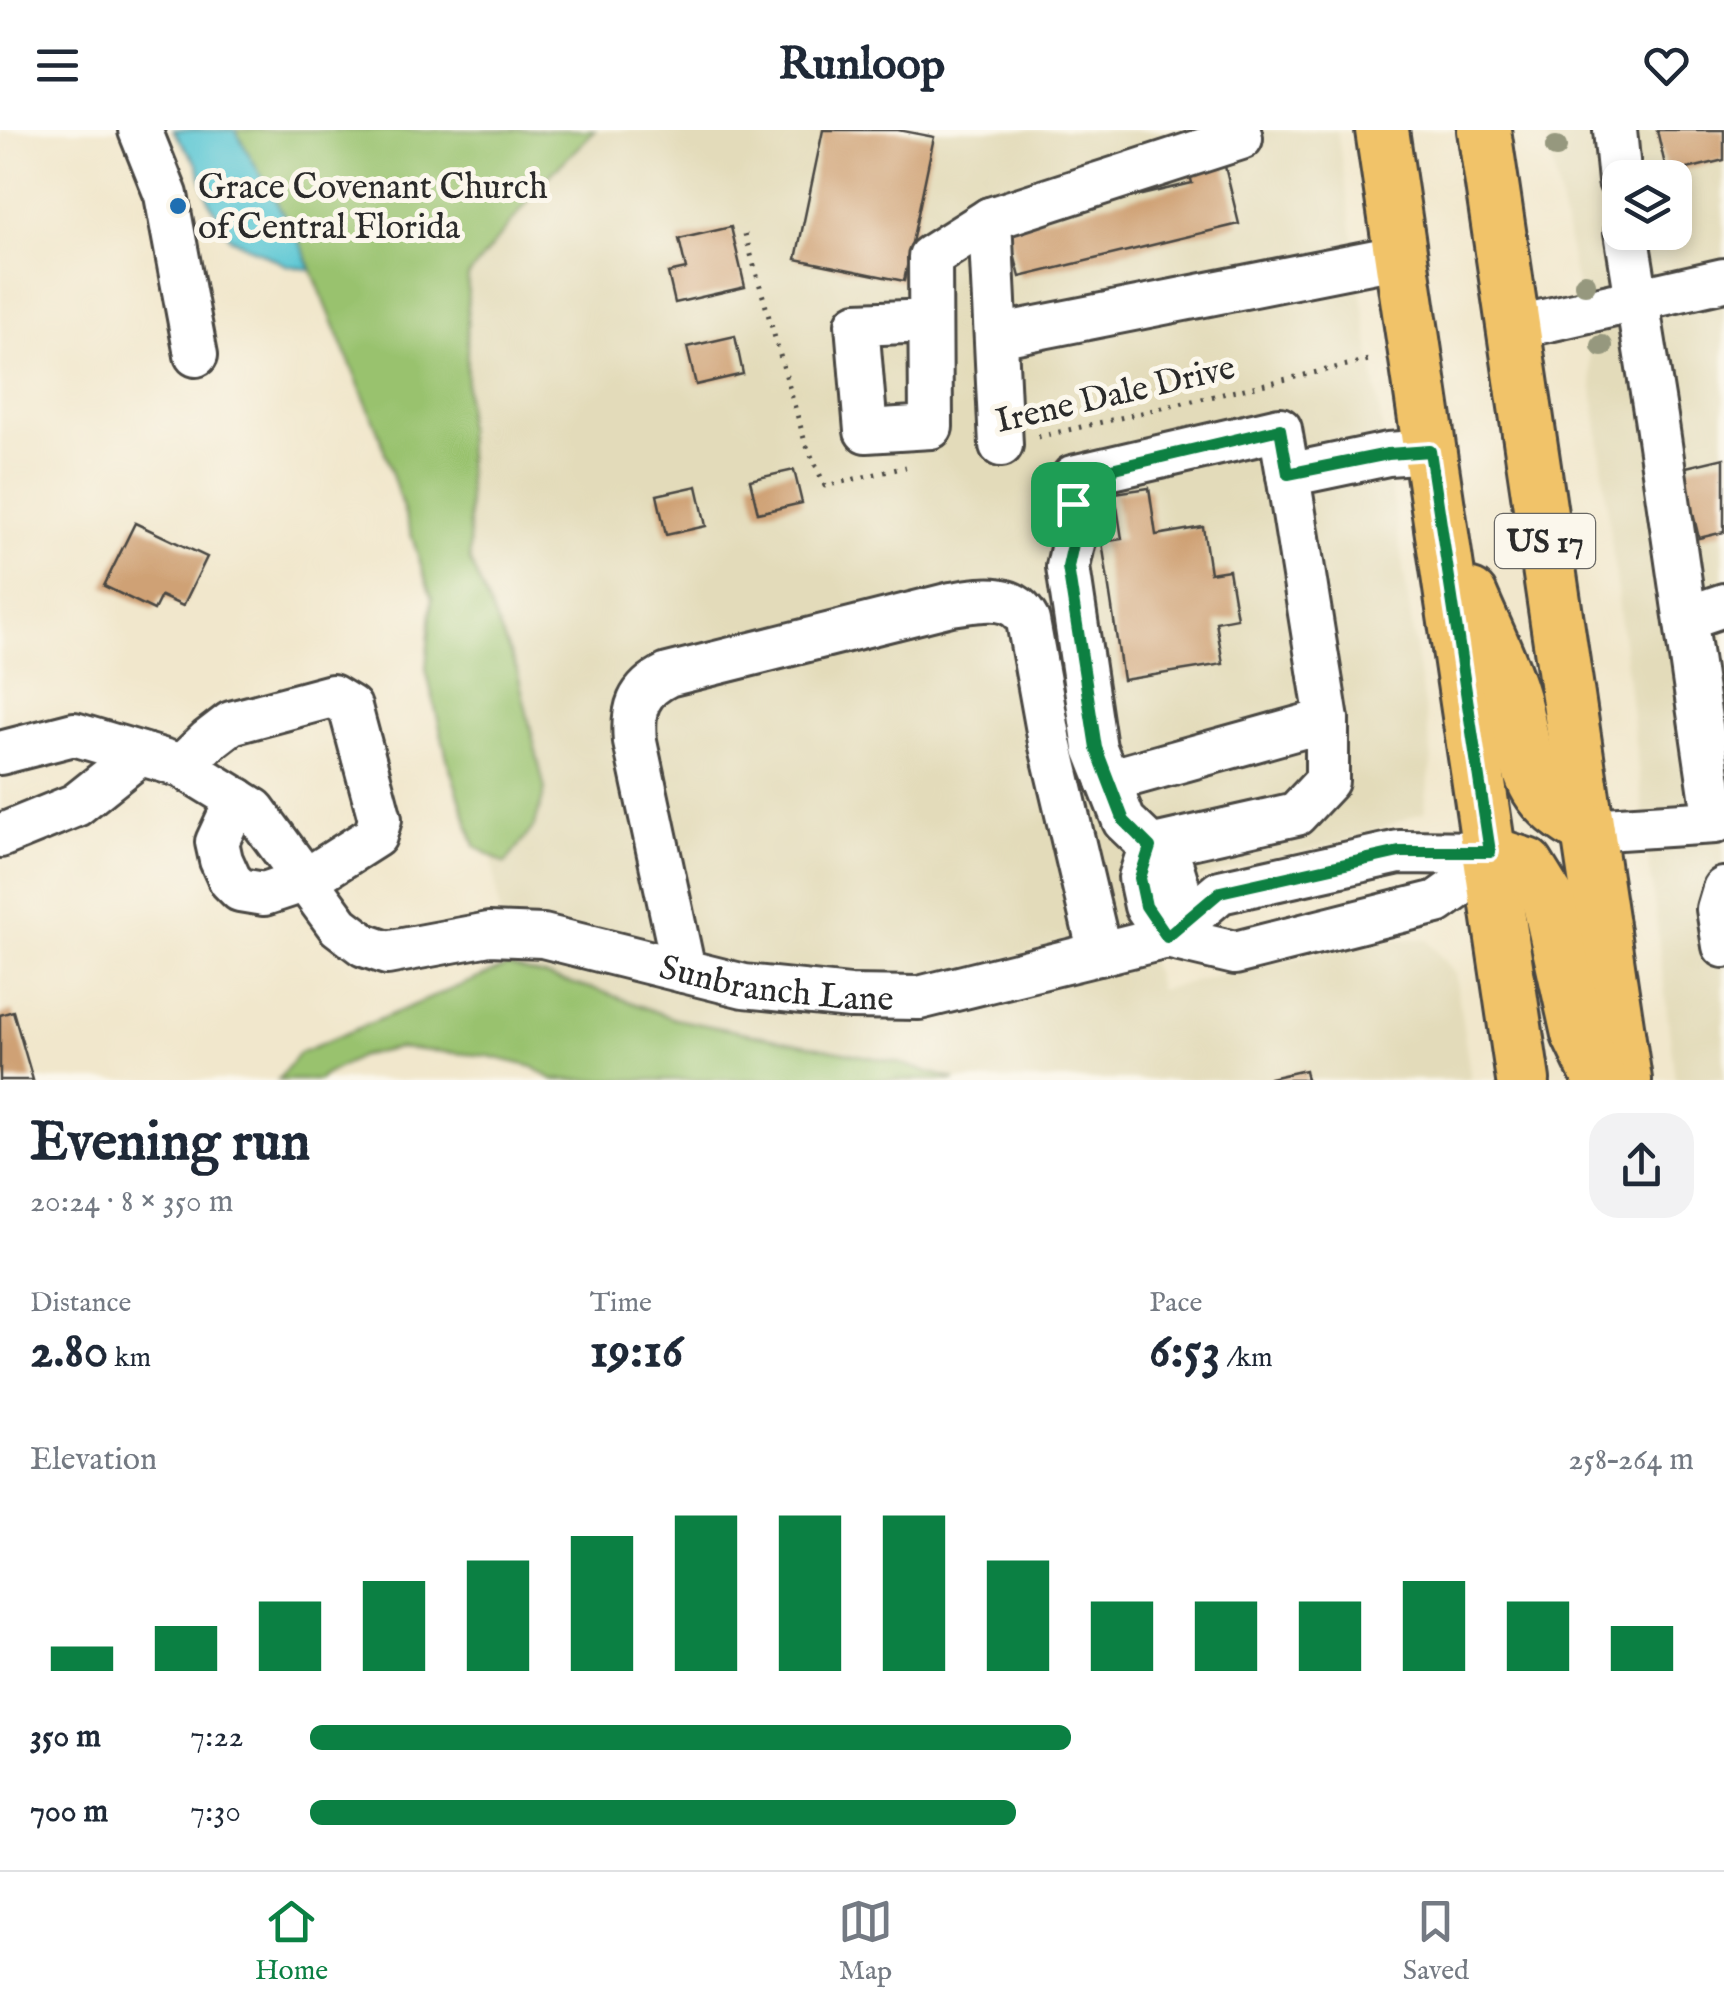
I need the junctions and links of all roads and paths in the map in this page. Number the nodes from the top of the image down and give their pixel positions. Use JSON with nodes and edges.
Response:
{"nodes":[{"id":1,"x":140,"y":130,"type":"edge"},
{"id":2,"x":1239,"y":130,"type":"edge"},
{"id":3,"x":1382,"y":130,"type":"edge"},
{"id":4,"x":1484,"y":130,"type":"edge"},
{"id":5,"x":1614,"y":130,"type":"edge"},
{"id":6,"x":1618,"y":160,"type":"edge"},
{"id":7,"x":990,"y":219,"type":"junction"},
{"id":8,"x":745,"y":234,"type":"dead end"},
{"id":9,"x":1629,"y":250,"type":"edge"},
{"id":10,"x":1401,"y":256,"type":"junction"},
{"id":11,"x":1724,"y":280,"type":"edge"},
{"id":12,"x":1636,"y":300,"type":"junction"},
{"id":13,"x":930,"y":321,"type":"dead end"},
{"id":14,"x":1513,"y":328,"type":"junction"},
{"id":15,"x":996,"y":336,"type":"junction"},
{"id":16,"x":1415,"y":349,"type":"junction"},
{"id":17,"x":196,"y":354,"type":"dead end"},
{"id":18,"x":1001,"y":445,"type":"joint"},
{"id":19,"x":1430,"y":451,"type":"junction"},
{"id":20,"x":913,"y":466,"type":"dead end"},
{"id":21,"x":1288,"y":474,"type":"junction"},
{"id":22,"x":1442,"y":526,"type":"junction"},
{"id":23,"x":1705,"y":612,"type":"edge"},
{"id":24,"x":1327,"y":720,"type":"junction"},
{"id":25,"x":0,"y":754,"type":"edge"},
{"id":26,"x":140,"y":754,"type":"junction"},
{"id":27,"x":182,"y":766,"type":"junction"},
{"id":28,"x":1108,"y":781,"type":"junction"},
{"id":29,"x":237,"y":800,"type":"junction"},
{"id":30,"x":1588,"y":830,"type":"junction"},
{"id":31,"x":1719,"y":830,"type":"edge"},
{"id":32,"x":0,"y":836,"type":"edge"},
{"id":33,"x":1150,"y":847,"type":"junction"},
{"id":34,"x":1490,"y":852,"type":"junction"},
{"id":35,"x":306,"y":880,"type":"junction"},
{"id":36,"x":1724,"y":889,"type":"edge"},
{"id":37,"x":1167,"y":937,"type":"junction"},
{"id":38,"x":1724,"y":946,"type":"edge"},
{"id":39,"x":1100,"y":954,"type":"junction"},
{"id":40,"x":684,"y":971,"type":"junction"},
{"id":41,"x":1524,"y":1080,"type":"edge"},
{"id":42,"x":1600,"y":1080,"type":"edge"},
{"id":43,"x":1624,"y":1080,"type":"edge"}],
"edges":[{"from":1,"to":17,"type":"street"},
{"from":2,"to":7,"type":"street"},
{"from":3,"to":10,"type":"main road","number":"US 17"},
{"from":4,"to":14,"type":"main road","number":"US 17"},
{"from":5,"to":6,"type":"street"},
{"from":7,"to":13,"type":"street"},
{"from":7,"to":15,"type":"street"},
{"from":8,"to":20,"type":"path"},
{"from":9,"to":12,"type":"street"},
{"from":10,"to":15,"type":"street"},
{"from":10,"to":16,"type":"main road","number":"US 17"},
{"from":11,"to":12,"type":"street"},
{"from":12,"to":14,"type":"street"},
{"from":12,"to":23,"type":"street"},
{"from":14,"to":30,"type":"main road","number":"US 17"},
{"from":15,"to":18,"type":"street"},
{"from":16,"to":18,"type":"path","name":"Irene Dale Drive"},
{"from":16,"to":19,"type":"main road","number":"US 17"},
{"from":19,"to":21,"type":"street"},
{"from":19,"to":22,"type":"main road","number":"US 17"},
{"from":21,"to":24,"type":"street"},
{"from":21,"to":28,"type":"street"},
{"from":22,"to":30,"type":"main road"},
{"from":22,"to":34,"type":"main road","number":"US 17"},
{"from":23,"to":31,"type":"street"},
{"from":24,"to":28,"type":"street"},
{"from":24,"to":33,"type":"street"},
{"from":25,"to":26,"type":"street"},
{"from":26,"to":27,"type":"street"},
{"from":26,"to":32,"type":"street"},
{"from":27,"to":29,"type":"street"},
{"from":27,"to":35,"type":"street"},
{"from":28,"to":33,"type":"street"},
{"from":29,"to":35,"type":"street"},
{"from":29,"to":35,"type":"street"},
{"from":30,"to":31,"type":"street"},
{"from":30,"to":43,"type":"main road","number":"US 17"},
{"from":33,"to":37,"type":"street"},
{"from":34,"to":37,"type":"street","name":"Sunbranch Lane"},
{"from":34,"to":37,"type":"street","name":"Sunbranch Lane"},
{"from":34,"to":41,"type":"main road","number":"US 17"},
{"from":34,"to":42,"type":"main road"},
{"from":35,"to":40,"type":"street","name":"Sunbranch Lane"},
{"from":36,"to":38,"type":"street"},
{"from":37,"to":39,"type":"street","name":"Sunbranch Lane"},
{"from":39,"to":40,"type":"street","name":"Sunbranch Lane"},
{"from":39,"to":40,"type":"street"}]}
